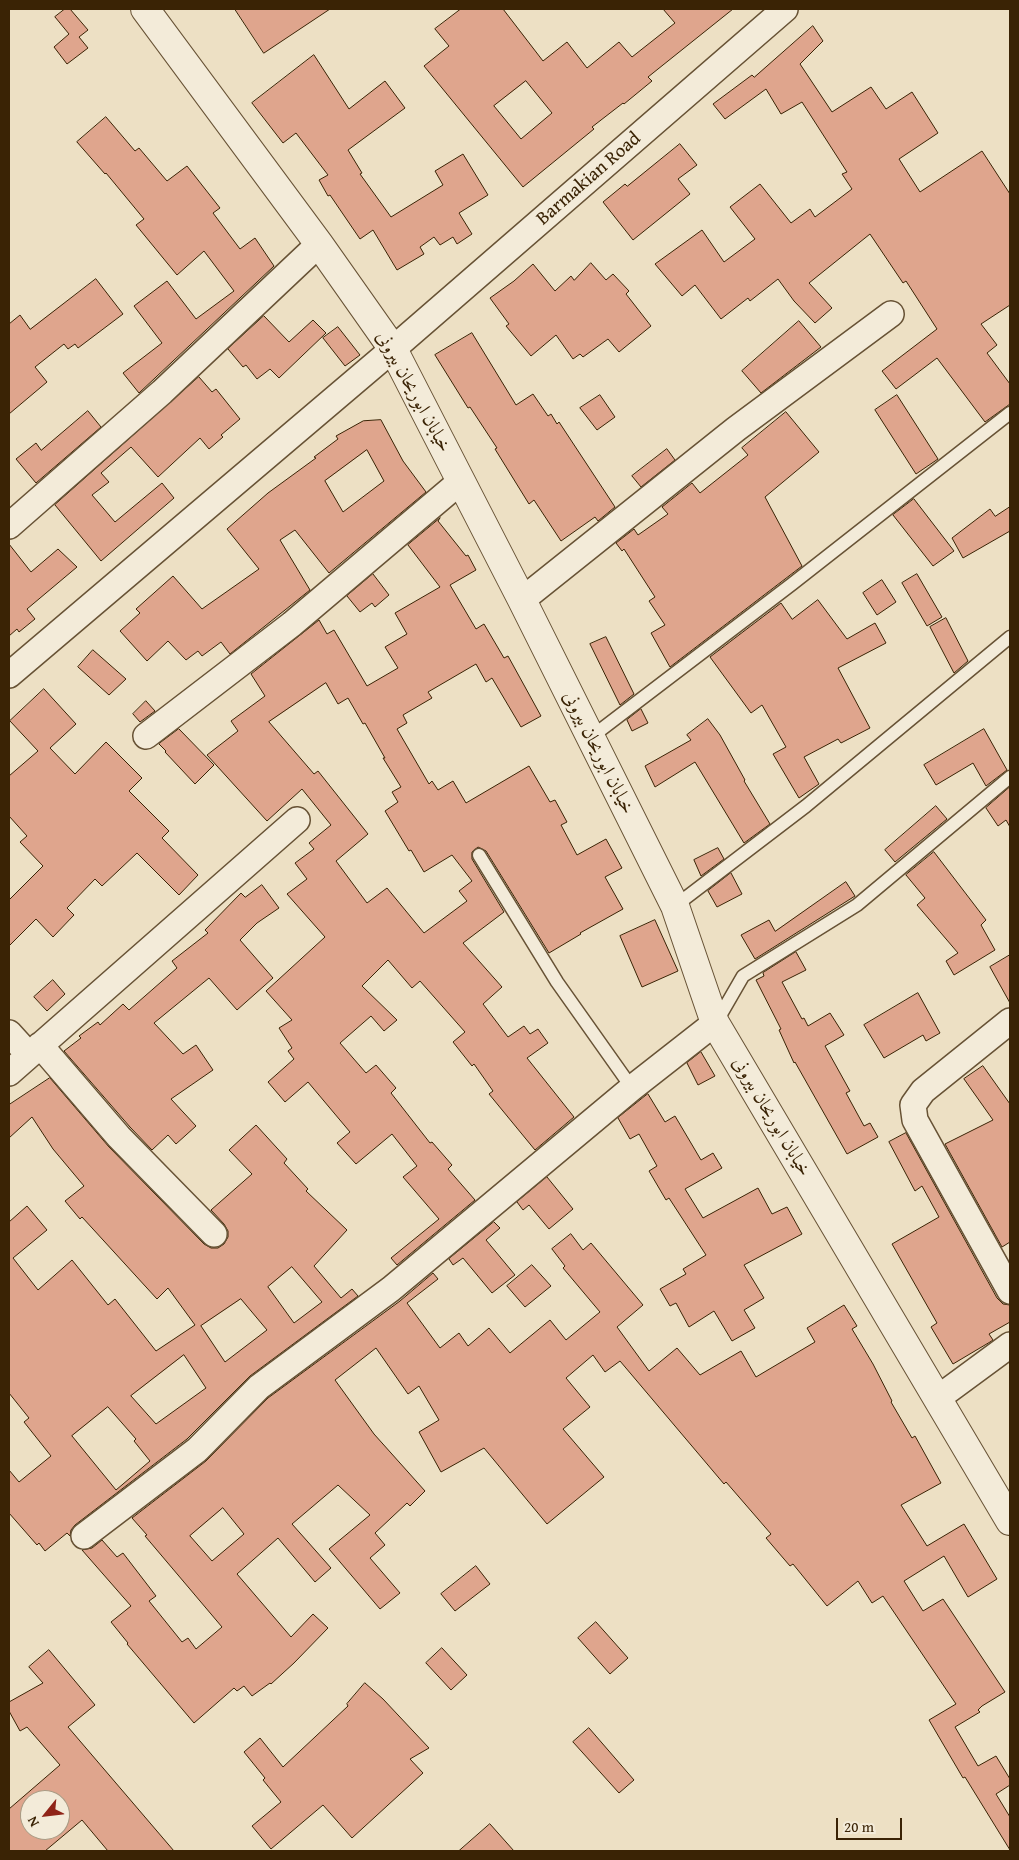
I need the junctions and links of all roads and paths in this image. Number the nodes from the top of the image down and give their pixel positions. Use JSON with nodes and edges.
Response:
{"nodes":[{"id":1,"x":145,"y":9,"type":"edge"},
{"id":2,"x":785,"y":9,"type":"edge"},
{"id":3,"x":318,"y":244,"type":"junction"},
{"id":4,"x":891,"y":314,"type":"dead end"},
{"id":5,"x":393,"y":348,"type":"junction"},
{"id":6,"x":1010,"y":413,"type":"edge"},
{"id":7,"x":461,"y":481,"type":"junction"},
{"id":8,"x":9,"y":526,"type":"edge"},
{"id":9,"x":522,"y":600,"type":"junction"},
{"id":10,"x":1010,"y":637,"type":"edge"},
{"id":11,"x":9,"y":675,"type":"edge"},
{"id":12,"x":146,"y":736,"type":"dead end"},
{"id":13,"x":590,"y":738,"type":"junction"},
{"id":14,"x":1010,"y":778,"type":"edge"},
{"id":15,"x":297,"y":820,"type":"dead end"},
{"id":16,"x":479,"y":855,"type":"dead end"},
{"id":17,"x":675,"y":906,"type":"junction"},
{"id":18,"x":1010,"y":1021,"type":"edge"},
{"id":19,"x":715,"y":1023,"type":"junction"},
{"id":20,"x":9,"y":1033,"type":"edge"},
{"id":21,"x":35,"y":1050,"type":"junction"},
{"id":22,"x":9,"y":1073,"type":"edge"},
{"id":23,"x":632,"y":1088,"type":"junction"},
{"id":24,"x":214,"y":1234,"type":"dead end"},
{"id":25,"x":1010,"y":1291,"type":"edge"},
{"id":26,"x":1010,"y":1345,"type":"edge"},
{"id":27,"x":938,"y":1398,"type":"junction"},
{"id":28,"x":1010,"y":1521,"type":"edge"},
{"id":29,"x":84,"y":1536,"type":"dead end"}],
"edges":[{"from":1,"to":3,"type":"street","name":"خیابان ابوریحان بیرونی"},
{"from":2,"to":5,"type":"street","name":"Barmakian Road"},
{"from":3,"to":5,"type":"street","name":"خیابان ابوریحان بیرونی"},
{"from":3,"to":8,"type":"street"},
{"from":4,"to":9,"type":"street"},
{"from":5,"to":7,"type":"street","name":"خیابان ابوریحان بیرونی"},
{"from":5,"to":11,"type":"street","name":"Barmakian Road"},
{"from":6,"to":13,"type":"lane"},
{"from":7,"to":9,"type":"street","name":"خیابان ابوریحان بیرونی"},
{"from":7,"to":12,"type":"street"},
{"from":9,"to":13,"type":"street","name":"خیابان ابوریحان بیرونی"},
{"from":10,"to":17,"type":"lane"},
{"from":13,"to":17,"type":"street","name":"خیابان ابوریحان بیرونی"},
{"from":14,"to":19,"type":"lane"},
{"from":15,"to":21,"type":"street"},
{"from":16,"to":23,"type":"lane"},
{"from":17,"to":19,"type":"street","name":"خیابان ابوریحان بیرونی"},
{"from":18,"to":25,"type":"street"},
{"from":19,"to":23,"type":"street"},
{"from":19,"to":27,"type":"street","name":"خیابان ابوریحان بیرونی"},
{"from":20,"to":21,"type":"street"},
{"from":21,"to":22,"type":"street"},
{"from":21,"to":24,"type":"street"},
{"from":23,"to":29,"type":"street"},
{"from":26,"to":27,"type":"street"},
{"from":27,"to":28,"type":"street","name":"خیابان ابوریحان بیرونی"}]}
